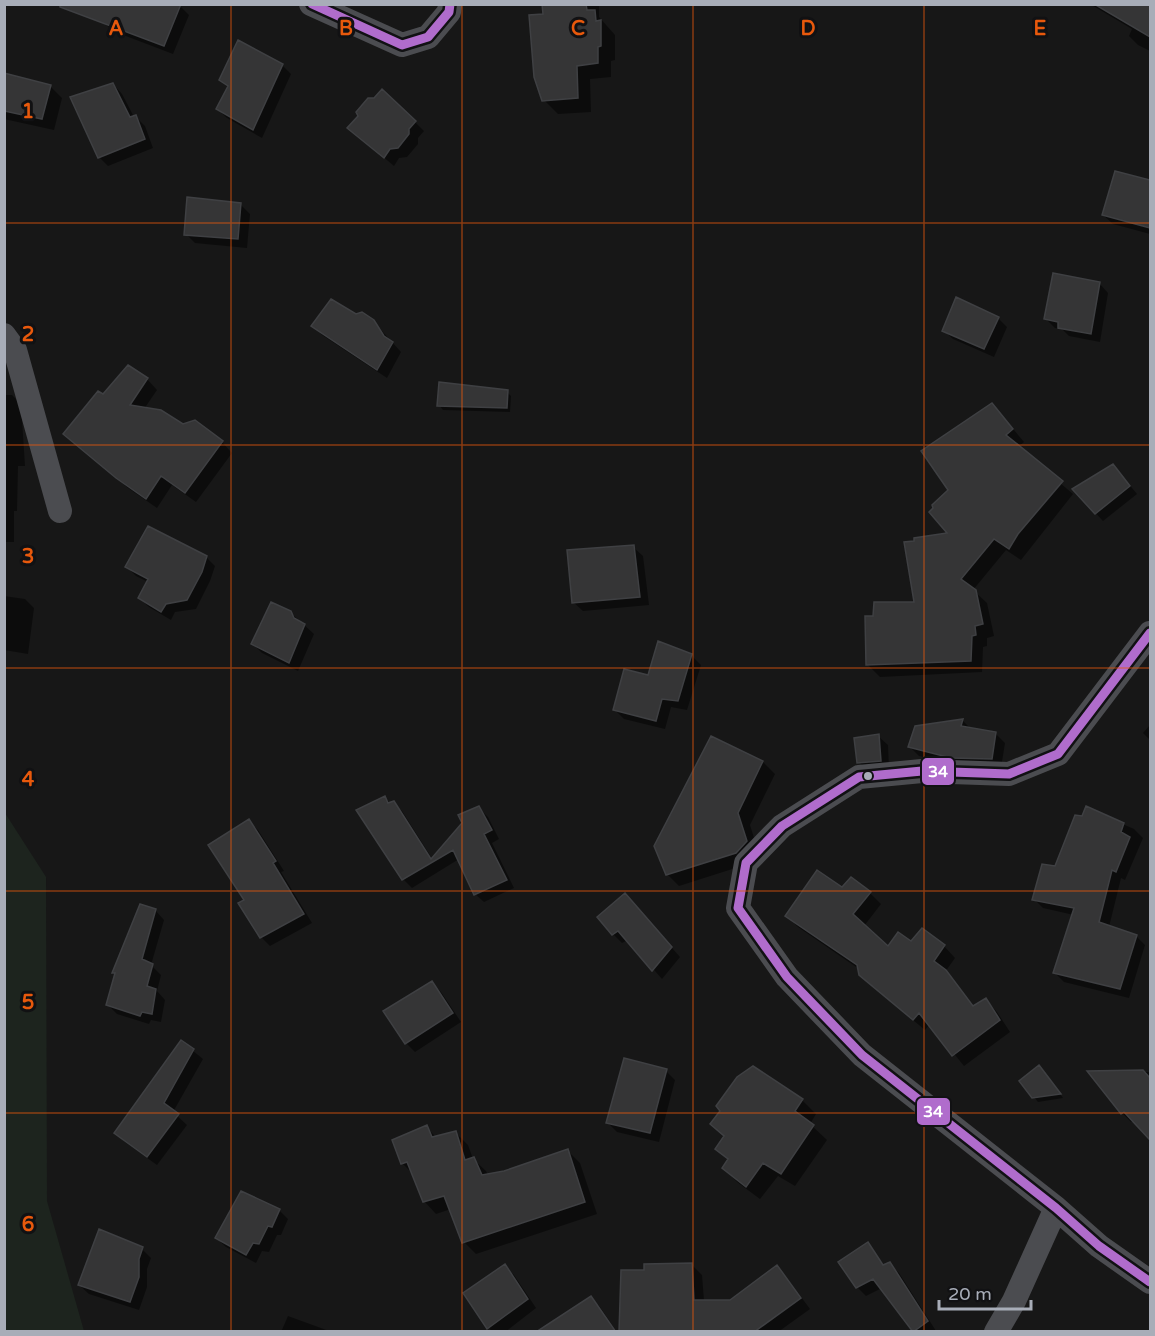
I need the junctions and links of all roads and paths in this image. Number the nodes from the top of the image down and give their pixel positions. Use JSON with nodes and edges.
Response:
{"nodes":[{"id":1,"x":311,"y":4,"type":"edge"},
{"id":2,"x":450,"y":4,"type":"edge"},
{"id":3,"x":4,"y":335,"type":"edge"},
{"id":4,"x":60,"y":511,"type":"dead end"},
{"id":5,"x":1150,"y":633,"type":"edge"},
{"id":6,"x":1056,"y":1208,"type":"junction"},
{"id":7,"x":1150,"y":1282,"type":"edge"},
{"id":8,"x":996,"y":1332,"type":"edge"}],
"edges":[{"from":1,"to":2,"type":"street"},
{"from":3,"to":4,"type":"street"},
{"from":5,"to":6,"type":"street"},
{"from":6,"to":7,"type":"street"},
{"from":6,"to":8,"type":"street"}]}
